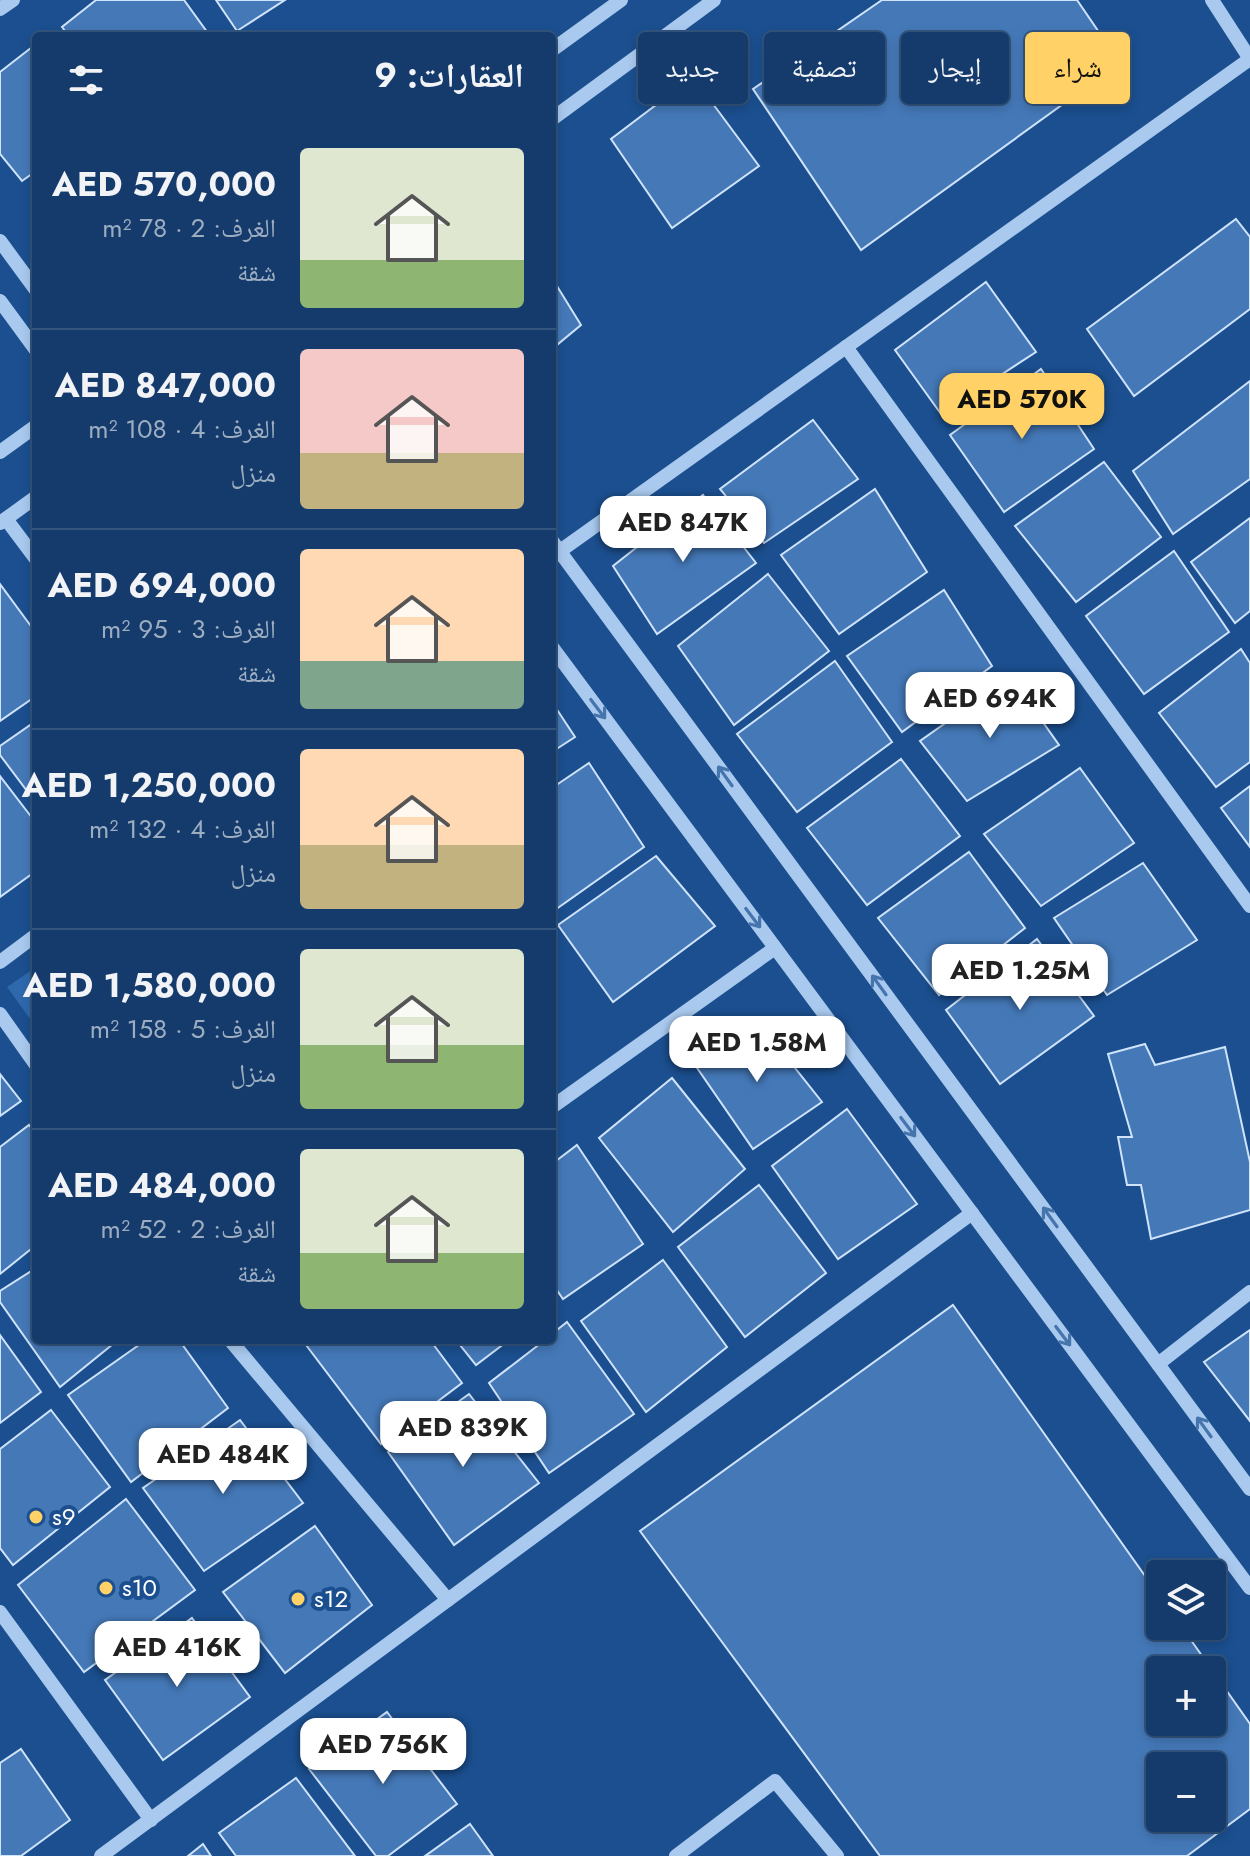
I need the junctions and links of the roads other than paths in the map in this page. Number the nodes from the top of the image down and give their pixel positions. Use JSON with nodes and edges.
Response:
{"nodes":[{"id":1,"x":13,"y":0,"type":"edge"},
{"id":2,"x":621,"y":0,"type":"edge"},
{"id":3,"x":714,"y":0,"type":"edge"},
{"id":4,"x":1212,"y":0,"type":"edge"},
{"id":5,"x":0,"y":9,"type":"edge"},
{"id":6,"x":556,"y":47,"type":"edge"},
{"id":7,"x":1250,"y":59,"type":"edge"},
{"id":8,"x":556,"y":116,"type":"edge"},
{"id":9,"x":0,"y":241,"type":"edge"},
{"id":10,"x":32,"y":285,"type":"edge"},
{"id":11,"x":0,"y":301,"type":"edge"},
{"id":12,"x":32,"y":345,"type":"edge"},
{"id":13,"x":846,"y":347,"type":"junction"},
{"id":14,"x":32,"y":429,"type":"edge"},
{"id":15,"x":0,"y":452,"type":"edge"},
{"id":16,"x":32,"y":500,"type":"edge"},
{"id":17,"x":3,"y":521,"type":"edge"},
{"id":18,"x":556,"y":546,"type":"edge"},
{"id":19,"x":32,"y":554,"type":"edge"},
{"id":20,"x":556,"y":652,"type":"edge"},
{"id":21,"x":1250,"y":906,"type":"edge"},
{"id":22,"x":32,"y":938,"type":"edge"},
{"id":23,"x":775,"y":948,"type":"junction"},
{"id":24,"x":0,"y":962,"type":"edge"},
{"id":25,"x":0,"y":1014,"type":"edge"},
{"id":26,"x":32,"y":1059,"type":"edge"},
{"id":27,"x":556,"y":1104,"type":"edge"},
{"id":28,"x":972,"y":1213,"type":"junction"},
{"id":29,"x":1250,"y":1292,"type":"edge"},
{"id":30,"x":234,"y":1344,"type":"edge"},
{"id":31,"x":1158,"y":1364,"type":"junction"},
{"id":32,"x":1250,"y":1489,"type":"edge"},
{"id":33,"x":1250,"y":1588,"type":"edge"},
{"id":34,"x":448,"y":1600,"type":"junction"},
{"id":35,"x":0,"y":1612,"type":"edge"},
{"id":36,"x":151,"y":1820,"type":"junction"},
{"id":37,"x":101,"y":1856,"type":"edge"},
{"id":38,"x":676,"y":1856,"type":"edge"},
{"id":39,"x":837,"y":1856,"type":"edge"}],
"edges":[{"from":1,"to":5,"type":"street"},
{"from":2,"to":6,"type":"street"},
{"from":3,"to":8,"type":"street"},
{"from":4,"to":7,"type":"street"},
{"from":7,"to":13,"type":"street"},
{"from":9,"to":10,"type":"street"},
{"from":11,"to":12,"type":"street"},
{"from":13,"to":18,"type":"street"},
{"from":13,"to":21,"type":"street"},
{"from":14,"to":15,"type":"street"},
{"from":16,"to":17,"type":"street"},
{"from":17,"to":19,"type":"street"},
{"from":31,"to":18,"type":"street","one_way":true},
{"from":20,"to":23,"type":"street","one_way":true},
{"from":22,"to":24,"type":"street"},
{"from":23,"to":27,"type":"street"},
{"from":23,"to":28,"type":"street","one_way":true},
{"from":25,"to":26,"type":"street"},
{"from":28,"to":33,"type":"street","one_way":true},
{"from":28,"to":34,"type":"street"},
{"from":29,"to":31,"type":"street"},
{"from":30,"to":34,"type":"street"},
{"from":32,"to":31,"type":"street","one_way":true},
{"from":34,"to":36,"type":"street"},
{"from":35,"to":36,"type":"street"},
{"from":36,"to":37,"type":"street"},
{"from":38,"to":39,"type":"street"}]}
